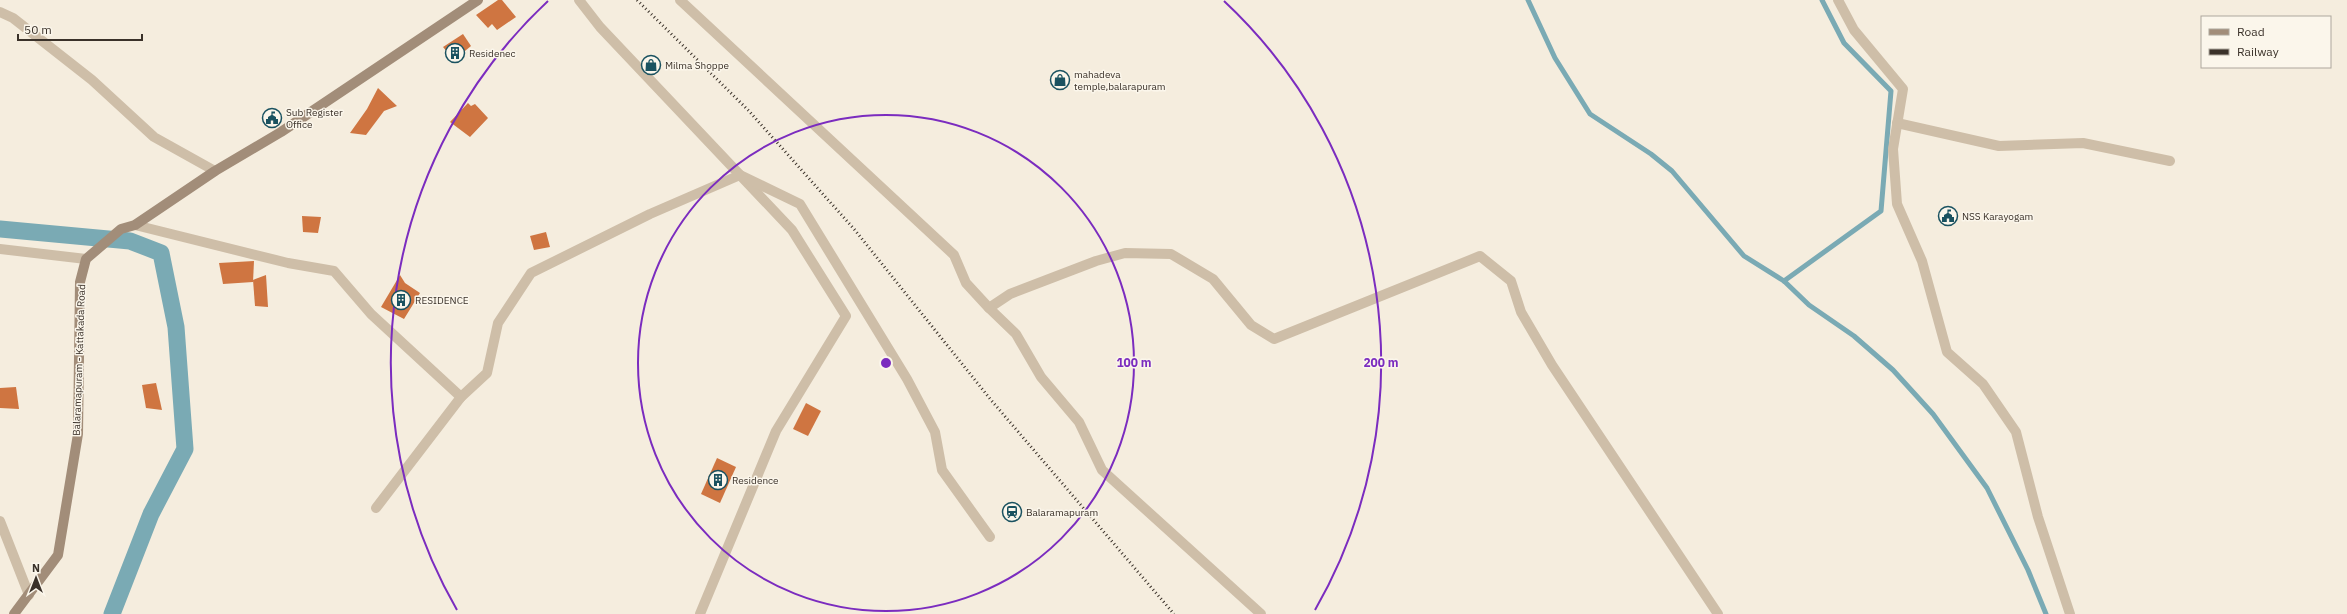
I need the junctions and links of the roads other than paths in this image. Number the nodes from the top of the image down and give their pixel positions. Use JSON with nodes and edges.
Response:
{"nodes":[{"id":1,"x":478,"y":0,"type":"edge"},
{"id":2,"x":579,"y":0,"type":"edge"},
{"id":3,"x":680,"y":0,"type":"edge"},
{"id":4,"x":1838,"y":0,"type":"edge"},
{"id":5,"x":0,"y":12,"type":"edge"},
{"id":6,"x":1898,"y":123,"type":"junction"},
{"id":7,"x":2170,"y":161,"type":"dead end"},
{"id":8,"x":215,"y":171,"type":"junction"},
{"id":9,"x":740,"y":175,"type":"junction"},
{"id":10,"x":135,"y":225,"type":"junction"},
{"id":11,"x":0,"y":249,"type":"edge"},
{"id":12,"x":86,"y":260,"type":"junction"},
{"id":13,"x":989,"y":308,"type":"junction"},
{"id":14,"x":460,"y":397,"type":"junction"},
{"id":15,"x":376,"y":508,"type":"dead end"},
{"id":16,"x":0,"y":522,"type":"edge"},
{"id":17,"x":990,"y":536,"type":"dead end"},
{"id":18,"x":29,"y":595,"type":"junction"},
{"id":19,"x":702,"y":613,"type":"edge"},
{"id":20,"x":14,"y":614,"type":"edge"},
{"id":21,"x":1261,"y":614,"type":"edge"},
{"id":22,"x":1718,"y":614,"type":"edge"},
{"id":23,"x":2070,"y":614,"type":"edge"}],
"edges":[{"from":1,"to":8,"type":"main road"},
{"from":2,"to":9,"type":"street"},
{"from":3,"to":13,"type":"street"},
{"from":4,"to":6,"type":"street"},
{"from":5,"to":8,"type":"street"},
{"from":6,"to":7,"type":"street"},
{"from":6,"to":23,"type":"street"},
{"from":8,"to":10,"type":"main road"},
{"from":9,"to":14,"type":"street"},
{"from":9,"to":17,"type":"street"},
{"from":9,"to":19,"type":"street"},
{"from":10,"to":12,"type":"main road"},
{"from":10,"to":14,"type":"street"},
{"from":11,"to":12,"type":"street"},
{"from":12,"to":18,"type":"main road","name":"Balaramapuram - Kattakada Road"},
{"from":13,"to":21,"type":"street"},
{"from":13,"to":22,"type":"street"},
{"from":14,"to":15,"type":"street"},
{"from":16,"to":18,"type":"street"},
{"from":18,"to":20,"type":"main road","name":"Balaramapuram - Kattakada Road"}]}
